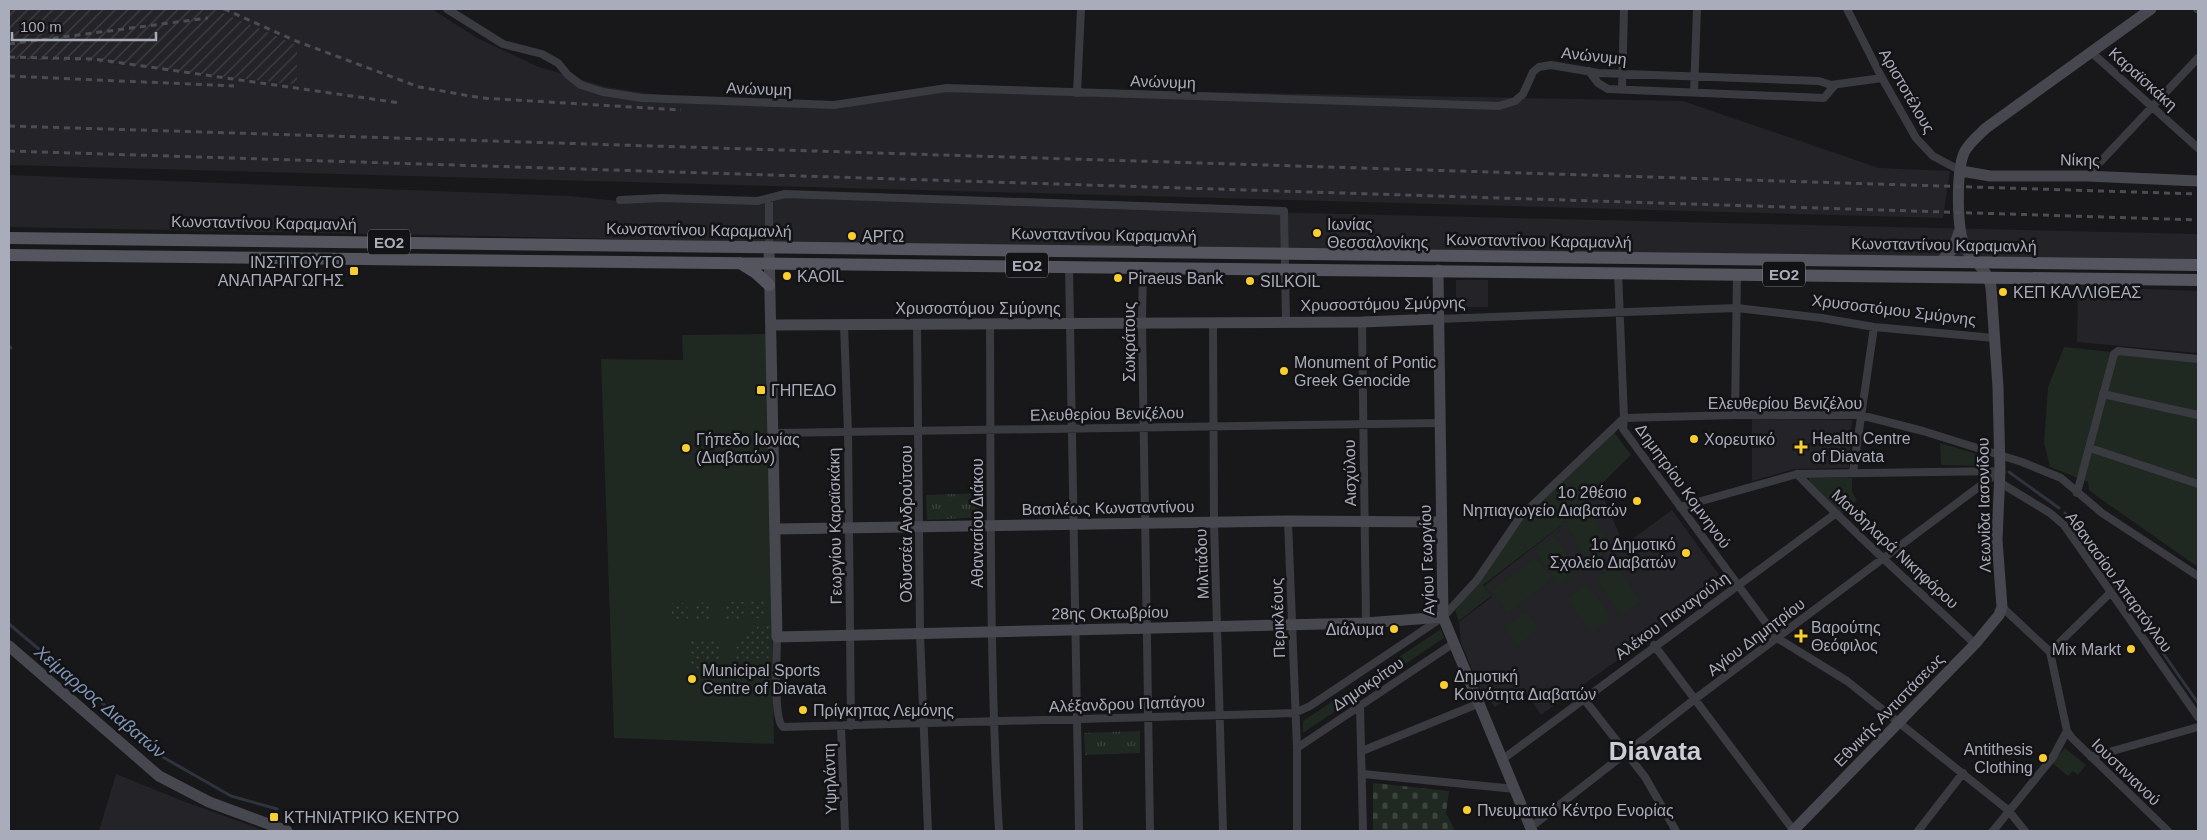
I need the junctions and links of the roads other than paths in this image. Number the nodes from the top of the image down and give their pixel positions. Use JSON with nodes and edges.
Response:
{"nodes":[{"id":1,"x":447,"y":9,"type":"edge"},
{"id":2,"x":1081,"y":9,"type":"edge"},
{"id":3,"x":1624,"y":9,"type":"edge"},
{"id":4,"x":1697,"y":9,"type":"edge"},
{"id":5,"x":1848,"y":9,"type":"edge"},
{"id":6,"x":2151,"y":9,"type":"edge"},
{"id":7,"x":2090,"y":52,"type":"junction"},
{"id":8,"x":2198,"y":58,"type":"edge"},
{"id":9,"x":1589,"y":72,"type":"junction"},
{"id":10,"x":1623,"y":73,"type":"junction"},
{"id":11,"x":1695,"y":77,"type":"junction"},
{"id":12,"x":1882,"y":78,"type":"junction"},
{"id":13,"x":1835,"y":85,"type":"junction"},
{"id":14,"x":1622,"y":89,"type":"junction"},
{"id":15,"x":1694,"y":92,"type":"junction"},
{"id":16,"x":1077,"y":93,"type":"junction"},
{"id":17,"x":2152,"y":105,"type":"junction"},
{"id":18,"x":2198,"y":148,"type":"edge"},
{"id":19,"x":1961,"y":171,"type":"junction"},
{"id":20,"x":2087,"y":176,"type":"junction"},
{"id":21,"x":2198,"y":181,"type":"edge"},
{"id":22,"x":769,"y":198,"type":"junction"},
{"id":23,"x":620,"y":200,"type":"dead end"},
{"id":24,"x":1959,"y":232,"type":"junction"},
{"id":25,"x":9,"y":238,"type":"edge"},
{"id":26,"x":769,"y":247,"type":"junction"},
{"id":27,"x":1285,"y":254,"type":"junction"},
{"id":28,"x":9,"y":255,"type":"edge"},
{"id":29,"x":1941,"y":261,"type":"junction"},
{"id":30,"x":1976,"y":262,"type":"junction"},
{"id":31,"x":740,"y":263,"type":"junction"},
{"id":32,"x":769,"y":263,"type":"junction"},
{"id":33,"x":2198,"y":265,"type":"edge"},
{"id":34,"x":1069,"y":266,"type":"junction"},
{"id":35,"x":1143,"y":267,"type":"junction"},
{"id":36,"x":1284,"y":268,"type":"junction"},
{"id":37,"x":1438,"y":270,"type":"junction"},
{"id":38,"x":1618,"y":272,"type":"junction"},
{"id":39,"x":1737,"y":273,"type":"junction"},
{"id":40,"x":1988,"y":276,"type":"junction"},
{"id":41,"x":2198,"y":280,"type":"edge"},
{"id":42,"x":769,"y":285,"type":"junction"},
{"id":43,"x":1737,"y":308,"type":"junction"},
{"id":44,"x":1619,"y":314,"type":"junction"},
{"id":45,"x":1438,"y":320,"type":"junction"},
{"id":46,"x":1286,"y":322,"type":"junction"},
{"id":47,"x":1362,"y":322,"type":"junction"},
{"id":48,"x":1142,"y":323,"type":"junction"},
{"id":49,"x":1213,"y":323,"type":"junction"},
{"id":50,"x":917,"y":324,"type":"junction"},
{"id":51,"x":990,"y":324,"type":"junction"},
{"id":52,"x":1070,"y":324,"type":"junction"},
{"id":53,"x":771,"y":325,"type":"junction"},
{"id":54,"x":844,"y":325,"type":"junction"},
{"id":55,"x":1874,"y":327,"type":"junction"},
{"id":56,"x":1994,"y":338,"type":"junction"},
{"id":57,"x":2198,"y":359,"type":"edge"},
{"id":58,"x":2103,"y":394,"type":"junction"},
{"id":59,"x":1735,"y":415,"type":"junction"},
{"id":60,"x":2198,"y":415,"type":"edge"},
{"id":61,"x":1860,"y":416,"type":"junction"},
{"id":62,"x":1624,"y":418,"type":"junction"},
{"id":63,"x":1440,"y":423,"type":"junction"},
{"id":64,"x":1364,"y":424,"type":"junction"},
{"id":65,"x":1214,"y":426,"type":"junction"},
{"id":66,"x":1144,"y":427,"type":"junction"},
{"id":67,"x":1071,"y":428,"type":"junction"},
{"id":68,"x":991,"y":429,"type":"junction"},
{"id":69,"x":919,"y":430,"type":"junction"},
{"id":70,"x":848,"y":432,"type":"junction"},
{"id":71,"x":775,"y":433,"type":"junction"},
{"id":72,"x":2090,"y":448,"type":"junction"},
{"id":73,"x":2000,"y":454,"type":"junction"},
{"id":74,"x":1854,"y":472,"type":"junction"},
{"id":75,"x":1797,"y":474,"type":"junction"},
{"id":76,"x":1999,"y":477,"type":"junction"},
{"id":77,"x":2198,"y":484,"type":"edge"},
{"id":78,"x":2077,"y":493,"type":"junction"},
{"id":79,"x":1680,"y":507,"type":"junction"},
{"id":80,"x":1835,"y":514,"type":"junction"},
{"id":81,"x":1288,"y":521,"type":"junction"},
{"id":82,"x":1441,"y":522,"type":"junction"},
{"id":83,"x":1214,"y":523,"type":"junction"},
{"id":84,"x":1365,"y":523,"type":"junction"},
{"id":85,"x":1074,"y":524,"type":"junction"},
{"id":86,"x":1146,"y":524,"type":"junction"},
{"id":87,"x":992,"y":526,"type":"junction"},
{"id":88,"x":849,"y":529,"type":"junction"},
{"id":89,"x":920,"y":529,"type":"junction"},
{"id":90,"x":776,"y":530,"type":"junction"},
{"id":91,"x":1885,"y":558,"type":"junction"},
{"id":92,"x":2198,"y":576,"type":"edge"},
{"id":93,"x":1738,"y":584,"type":"junction"},
{"id":94,"x":2111,"y":592,"type":"junction"},
{"id":95,"x":2002,"y":607,"type":"junction"},
{"id":96,"x":1443,"y":617,"type":"junction"},
{"id":97,"x":1366,"y":622,"type":"junction"},
{"id":98,"x":1292,"y":624,"type":"junction"},
{"id":99,"x":1218,"y":626,"type":"junction"},
{"id":100,"x":1147,"y":628,"type":"junction"},
{"id":101,"x":1075,"y":630,"type":"junction"},
{"id":102,"x":990,"y":632,"type":"junction"},
{"id":103,"x":920,"y":634,"type":"junction"},
{"id":104,"x":851,"y":636,"type":"junction"},
{"id":105,"x":777,"y":637,"type":"junction"},
{"id":106,"x":1777,"y":638,"type":"junction"},
{"id":107,"x":1454,"y":643,"type":"junction"},
{"id":108,"x":1974,"y":644,"type":"junction"},
{"id":109,"x":1654,"y":645,"type":"junction"},
{"id":110,"x":9,"y":646,"type":"edge"},
{"id":111,"x":2050,"y":652,"type":"junction"},
{"id":112,"x":1584,"y":699,"type":"junction"},
{"id":113,"x":1695,"y":700,"type":"junction"},
{"id":114,"x":1480,"y":703,"type":"junction"},
{"id":115,"x":1360,"y":706,"type":"junction"},
{"id":116,"x":1295,"y":713,"type":"junction"},
{"id":117,"x":1220,"y":715,"type":"junction"},
{"id":118,"x":1149,"y":717,"type":"junction"},
{"id":119,"x":2198,"y":717,"type":"edge"},
{"id":120,"x":1078,"y":720,"type":"junction"},
{"id":121,"x":992,"y":722,"type":"junction"},
{"id":122,"x":1900,"y":723,"type":"junction"},
{"id":123,"x":922,"y":724,"type":"junction"},
{"id":124,"x":841,"y":726,"type":"junction"},
{"id":125,"x":851,"y":726,"type":"junction"},
{"id":126,"x":2198,"y":727,"type":"edge"},
{"id":127,"x":2067,"y":731,"type":"junction"},
{"id":128,"x":1297,"y":748,"type":"junction"},
{"id":129,"x":1362,"y":752,"type":"junction"},
{"id":130,"x":1627,"y":752,"type":"junction"},
{"id":131,"x":2091,"y":757,"type":"junction"},
{"id":132,"x":1503,"y":759,"type":"junction"},
{"id":133,"x":1963,"y":773,"type":"junction"},
{"id":134,"x":1363,"y":774,"type":"junction"},
{"id":135,"x":1515,"y":789,"type":"junction"},
{"id":136,"x":2008,"y":810,"type":"junction"},
{"id":137,"x":1531,"y":829,"type":"edge"},
{"id":138,"x":287,"y":831,"type":"edge"},
{"id":139,"x":845,"y":831,"type":"edge"},
{"id":140,"x":928,"y":831,"type":"edge"},
{"id":141,"x":999,"y":831,"type":"edge"},
{"id":142,"x":1078,"y":831,"type":"edge"},
{"id":143,"x":1150,"y":831,"type":"edge"},
{"id":144,"x":1223,"y":831,"type":"edge"},
{"id":145,"x":1296,"y":831,"type":"edge"},
{"id":146,"x":1363,"y":831,"type":"edge"},
{"id":147,"x":1676,"y":831,"type":"edge"},
{"id":148,"x":1794,"y":831,"type":"edge"},
{"id":149,"x":1918,"y":831,"type":"edge"},
{"id":150,"x":1993,"y":831,"type":"edge"},
{"id":151,"x":2025,"y":831,"type":"edge"},
{"id":152,"x":2168,"y":831,"type":"edge"}],
"edges":[{"from":1,"to":16,"type":"street","name":"Ανώνυμη"},
{"from":2,"to":16,"type":"street"},
{"from":3,"to":10,"type":"street"},
{"from":4,"to":11,"type":"street"},
{"from":5,"to":12,"type":"street","name":"Αριστοτέλους"},
{"from":6,"to":7,"type":"street"},
{"from":7,"to":17,"type":"street","name":"Καραϊσκάκη"},
{"from":7,"to":19,"type":"street"},
{"from":8,"to":17,"type":"street"},
{"from":9,"to":10,"type":"street","name":"Ανώνυμη"},
{"from":9,"to":14,"type":"street"},
{"from":9,"to":16,"type":"street","name":"Ανώνυμη"},
{"from":10,"to":11,"type":"street","name":"Ανώνυμη"},
{"from":10,"to":14,"type":"street"},
{"from":11,"to":13,"type":"street","name":"Ανώνυμη"},
{"from":11,"to":15,"type":"street"},
{"from":12,"to":13,"type":"street","name":"Ανώνυμη"},
{"from":12,"to":19,"type":"street","name":"Αριστοτέλους"},
{"from":13,"to":15,"type":"street"},
{"from":14,"to":15,"type":"street"},
{"from":17,"to":18,"type":"street","name":"Καραϊσκάκη"},
{"from":17,"to":20,"type":"street"},
{"from":19,"to":20,"type":"street","name":"Νίκης"},
{"from":19,"to":24,"type":"street"},
{"from":20,"to":21,"type":"street","name":"Νίκης"},
{"from":22,"to":23,"type":"street"},
{"from":22,"to":26,"type":"street"},
{"from":22,"to":27,"type":"street"},
{"from":24,"to":29,"type":"street"},
{"from":24,"to":30,"type":"street"},
{"from":25,"to":26,"type":"main road","name":"Κωνσταντίνου Καραμανλή","number":"ΕΟ2"},
{"from":26,"to":27,"type":"main road","name":"Κωνσταντίνου Καραμανλή","number":"ΕΟ2"},
{"from":26,"to":32,"type":"street"},
{"from":27,"to":29,"type":"main road","name":"Κωνσταντίνου Καραμανλή","number":"ΕΟ2"},
{"from":27,"to":36,"type":"street"},
{"from":28,"to":31,"type":"main road","name":"Κωνσταντίνου Καραμανλή","number":"ΕΟ2"},
{"from":29,"to":30,"type":"main road","name":"Κωνσταντίνου Καραμανλή","number":"ΕΟ2"},
{"from":30,"to":33,"type":"main road","name":"Κωνσταντίνου Καραμανλή","number":"ΕΟ2"},
{"from":30,"to":40,"type":"street"},
{"from":31,"to":32,"type":"main road","name":"Κωνσταντίνου Καραμανλή","number":"ΕΟ2"},
{"from":31,"to":42,"type":"main road"},
{"from":32,"to":34,"type":"main road","name":"Κωνσταντίνου Καραμανλή","number":"ΕΟ2"},
{"from":32,"to":42,"type":"street"},
{"from":34,"to":35,"type":"main road","name":"Κωνσταντίνου Καραμανλή","number":"ΕΟ2"},
{"from":34,"to":52,"type":"street"},
{"from":35,"to":36,"type":"main road","name":"Κωνσταντίνου Καραμανλή","number":"ΕΟ2"},
{"from":35,"to":48,"type":"street","name":"Σωκράτους"},
{"from":36,"to":37,"type":"main road","name":"Κωνσταντίνου Καραμανλή","number":"ΕΟ2"},
{"from":36,"to":46,"type":"street"},
{"from":37,"to":38,"type":"main road","name":"Κωνσταντίνου Καραμανλή","number":"ΕΟ2"},
{"from":37,"to":45,"type":"street","name":"Αγίου Γεωργίου"},
{"from":38,"to":39,"type":"main road","name":"Κωνσταντίνου Καραμανλή","number":"ΕΟ2"},
{"from":38,"to":44,"type":"street","name":"Δημητρίου Κομνηνού"},
{"from":39,"to":40,"type":"main road","name":"Κωνσταντίνου Καραμανλή","number":"ΕΟ2"},
{"from":39,"to":43,"type":"street"},
{"from":40,"to":41,"type":"main road","name":"Κωνσταντίνου Καραμανλή","number":"ΕΟ2"},
{"from":40,"to":56,"type":"street","name":"Λεωνίδα Ιασονίδου"},
{"from":42,"to":53,"type":"street"},
{"from":43,"to":44,"type":"street","name":"Χρυσοστόμου Σμύρνης"},
{"from":43,"to":55,"type":"street","name":"Χρυσοστόμου Σμύρνης"},
{"from":43,"to":59,"type":"street"},
{"from":44,"to":45,"type":"street","name":"Χρυσοστόμου Σμύρνης"},
{"from":44,"to":62,"type":"street","name":"Δημητρίου Κομνηνού"},
{"from":45,"to":47,"type":"street","name":"Χρυσοστόμου Σμύρνης"},
{"from":45,"to":63,"type":"street","name":"Αγίου Γεωργίου"},
{"from":46,"to":47,"type":"street","name":"Χρυσοστόμου Σμύρνης"},
{"from":46,"to":49,"type":"street","name":"Χρυσοστόμου Σμύρνης"},
{"from":47,"to":64,"type":"street","name":"Αισχύλου"},
{"from":48,"to":49,"type":"street","name":"Χρυσοστόμου Σμύρνης"},
{"from":48,"to":52,"type":"street","name":"Χρυσοστόμου Σμύρνης"},
{"from":48,"to":66,"type":"street","name":"Σωκράτους"},
{"from":49,"to":65,"type":"street","name":"Μιλτιάδου"},
{"from":50,"to":51,"type":"street","name":"Χρυσοστόμου Σμύρνης"},
{"from":50,"to":54,"type":"street","name":"Χρυσοστόμου Σμύρνης"},
{"from":50,"to":69,"type":"street","name":"Οδυσσέα Ανδρούτσου"},
{"from":51,"to":52,"type":"street","name":"Χρυσοστόμου Σμύρνης"},
{"from":51,"to":68,"type":"street","name":"Αθανασίου Διάκου"},
{"from":52,"to":67,"type":"street"},
{"from":53,"to":54,"type":"street","name":"Χρυσοστόμου Σμύρνης"},
{"from":53,"to":71,"type":"street"},
{"from":54,"to":70,"type":"street","name":"Γεωργίου Καραϊσκάκη"},
{"from":55,"to":56,"type":"street","name":"Χρυσοστόμου Σμύρνης"},
{"from":55,"to":61,"type":"street"},
{"from":56,"to":73,"type":"street","name":"Λεωνίδα Ιασονίδου"},
{"from":57,"to":58,"type":"street"},
{"from":58,"to":60,"type":"street"},
{"from":58,"to":72,"type":"street"},
{"from":59,"to":61,"type":"street","name":"Ελευθερίου Βενιζέλου"},
{"from":59,"to":62,"type":"street","name":"Ελευθερίου Βενιζέλου"},
{"from":61,"to":73,"type":"street","name":"Ελευθερίου Βενιζέλου"},
{"from":61,"to":74,"type":"street"},
{"from":62,"to":79,"type":"street","name":"Δημητρίου Κομνηνού"},
{"from":62,"to":96,"type":"street","name":"Αλέξανδρου Παπάγου"},
{"from":63,"to":64,"type":"street","name":"Ελευθερίου Βενιζέλου"},
{"from":63,"to":82,"type":"street","name":"Αγίου Γεωργίου"},
{"from":64,"to":65,"type":"street","name":"Ελευθερίου Βενιζέλου"},
{"from":64,"to":84,"type":"street","name":"Αισχύλου"},
{"from":65,"to":66,"type":"street","name":"Ελευθερίου Βενιζέλου"},
{"from":65,"to":83,"type":"street","name":"Μιλτιάδου"},
{"from":66,"to":67,"type":"street","name":"Ελευθερίου Βενιζέλου"},
{"from":66,"to":86,"type":"street","name":"Σωκράτους"},
{"from":67,"to":68,"type":"street","name":"Ελευθερίου Βενιζέλου"},
{"from":67,"to":85,"type":"street"},
{"from":68,"to":69,"type":"street","name":"Ελευθερίου Βενιζέλου"},
{"from":68,"to":87,"type":"street","name":"Αθανασίου Διάκου"},
{"from":69,"to":70,"type":"street","name":"Ελευθερίου Βενιζέλου"},
{"from":69,"to":89,"type":"street","name":"Οδυσσέα Ανδρούτσου"},
{"from":70,"to":71,"type":"street","name":"Ελευθερίου Βενιζέλου"},
{"from":70,"to":88,"type":"street","name":"Γεωργίου Καραϊσκάκη"},
{"from":71,"to":90,"type":"street"},
{"from":72,"to":77,"type":"street"},
{"from":72,"to":78,"type":"street"},
{"from":73,"to":76,"type":"street","name":"Λεωνίδα Ιασονίδου"},
{"from":73,"to":78,"type":"street","name":"Ελευθερίου Βενιζέλου"},
{"from":74,"to":75,"type":"street"},
{"from":74,"to":76,"type":"street"},
{"from":75,"to":79,"type":"street"},
{"from":75,"to":80,"type":"street","name":"Μανδηλαρά Νικηφόρου"},
{"from":76,"to":91,"type":"street","name":"Αγίου Δημητρίου"},
{"from":76,"to":94,"type":"street","name":"Αθανασίου Απαρτόγλου"},
{"from":76,"to":95,"type":"street","name":"Λεωνίδα Ιασονίδου"},
{"from":78,"to":92,"type":"street","name":"Ελευθερίου Βενιζέλου"},
{"from":79,"to":93,"type":"street","name":"Δημητρίου Κομνηνού"},
{"from":80,"to":91,"type":"street","name":"Μανδηλαρά Νικηφόρου"},
{"from":80,"to":93,"type":"street","name":"Αλέκου Παναγούλη"},
{"from":81,"to":83,"type":"street","name":"Βασιλέως Κωνσταντίνου"},
{"from":81,"to":84,"type":"street","name":"Βασιλέως Κωνσταντίνου"},
{"from":81,"to":98,"type":"street","name":"Περικλέους"},
{"from":82,"to":84,"type":"street","name":"Βασιλέως Κωνσταντίνου"},
{"from":82,"to":96,"type":"street","name":"Αγίου Γεωργίου"},
{"from":83,"to":86,"type":"street","name":"Βασιλέως Κωνσταντίνου"},
{"from":83,"to":99,"type":"street","name":"Μιλτιάδου"},
{"from":84,"to":97,"type":"street","name":"Αισχύλου"},
{"from":85,"to":86,"type":"street","name":"Βασιλέως Κωνσταντίνου"},
{"from":85,"to":87,"type":"street","name":"Βασιλέως Κωνσταντίνου"},
{"from":85,"to":101,"type":"street"},
{"from":86,"to":100,"type":"street","name":"Σωκράτους"},
{"from":87,"to":89,"type":"street","name":"Βασιλέως Κωνσταντίνου"},
{"from":87,"to":102,"type":"street","name":"Αθανασίου Διάκου"},
{"from":88,"to":89,"type":"street","name":"Βασιλέως Κωνσταντίνου"},
{"from":88,"to":90,"type":"street","name":"Βασιλέως Κωνσταντίνου"},
{"from":88,"to":104,"type":"street","name":"Γεωργίου Καραϊσκάκη"},
{"from":89,"to":103,"type":"street","name":"Οδυσσέα Ανδρούτσου"},
{"from":90,"to":105,"type":"street"},
{"from":91,"to":106,"type":"street","name":"Αγίου Δημητρίου"},
{"from":91,"to":108,"type":"street","name":"Μανδηλαρά Νικηφόρου"},
{"from":93,"to":106,"type":"street","name":"Δημητρίου Κομνηνού"},
{"from":93,"to":109,"type":"street","name":"Αλέκου Παναγούλη"},
{"from":94,"to":111,"type":"street"},
{"from":94,"to":119,"type":"street","name":"Αθανασίου Απαρτόγλου"},
{"from":95,"to":108,"type":"street","name":"Εθνικής Αντιστάσεως"},
{"from":95,"to":111,"type":"street"},
{"from":96,"to":97,"type":"street","name":"28ης Οκτωβρίου"},
{"from":96,"to":107,"type":"street","name":"Αγίου Γεωργίου"},
{"from":96,"to":116,"type":"street","name":"Αλέξανδρου Παπάγου"},
{"from":97,"to":98,"type":"street","name":"28ης Οκτωβρίου"},
{"from":98,"to":99,"type":"street","name":"28ης Οκτωβρίου"},
{"from":98,"to":116,"type":"street","name":"Περικλέους"},
{"from":99,"to":100,"type":"street","name":"28ης Οκτωβρίου"},
{"from":99,"to":117,"type":"street","name":"Μιλτιάδου"},
{"from":100,"to":101,"type":"street","name":"28ης Οκτωβρίου"},
{"from":100,"to":118,"type":"street","name":"Σωκράτους"},
{"from":101,"to":102,"type":"street","name":"28ης Οκτωβρίου"},
{"from":101,"to":120,"type":"street"},
{"from":102,"to":103,"type":"street","name":"28ης Οκτωβρίου"},
{"from":102,"to":121,"type":"street","name":"Αθανασίου Διάκου"},
{"from":103,"to":104,"type":"street","name":"28ης Οκτωβρίου"},
{"from":103,"to":123,"type":"street","name":"Οδυσσέα Ανδρούτσου"},
{"from":104,"to":105,"type":"street","name":"28ης Οκτωβρίου"},
{"from":104,"to":125,"type":"street","name":"Γεωργίου Καραϊσκάκη"},
{"from":105,"to":124,"type":"street","name":"Αλέξανδρου Παπάγου"},
{"from":106,"to":113,"type":"street","name":"Αγίου Δημητρίου"},
{"from":106,"to":122,"type":"street"},
{"from":107,"to":114,"type":"street","name":"Αγίου Γεωργίου"},
{"from":107,"to":115,"type":"street","name":"Δημοκρίτου"},
{"from":108,"to":122,"type":"street","name":"Εθνικής Αντιστάσεως"},
{"from":109,"to":112,"type":"street","name":"Αλέκου Παναγούλη"},
{"from":109,"to":113,"type":"street"},
{"from":110,"to":138,"type":"street"},
{"from":111,"to":127,"type":"street"},
{"from":112,"to":130,"type":"street"},
{"from":112,"to":132,"type":"street","name":"Αλέκου Παναγούλη"},
{"from":113,"to":130,"type":"street","name":"Αγίου Δημητρίου"},
{"from":113,"to":148,"type":"street"},
{"from":114,"to":129,"type":"street"},
{"from":114,"to":132,"type":"street","name":"Αγίου Γεωργίου"},
{"from":115,"to":128,"type":"street","name":"Δημοκρίτου"},
{"from":115,"to":129,"type":"street"},
{"from":116,"to":117,"type":"street","name":"Αλέξανδρου Παπάγου"},
{"from":116,"to":128,"type":"street","name":"Περικλέους"},
{"from":117,"to":118,"type":"street","name":"Αλέξανδρου Παπάγου"},
{"from":117,"to":144,"type":"street","name":"Μιλτιάδου"},
{"from":118,"to":120,"type":"street","name":"Αλέξανδρου Παπάγου"},
{"from":118,"to":143,"type":"street","name":"Σωκράτους"},
{"from":120,"to":121,"type":"street","name":"Αλέξανδρου Παπάγου"},
{"from":120,"to":142,"type":"street"},
{"from":121,"to":123,"type":"street","name":"Αλέξανδρου Παπάγου"},
{"from":121,"to":141,"type":"street","name":"Αθανασίου Διάκου"},
{"from":122,"to":133,"type":"street"},
{"from":122,"to":148,"type":"street","name":"Εθνικής Αντιστάσεως"},
{"from":123,"to":125,"type":"street","name":"Αλέξανδρου Παπάγου"},
{"from":123,"to":140,"type":"street","name":"Οδυσσέα Ανδρούτσου"},
{"from":124,"to":125,"type":"street","name":"Αλέξανδρου Παπάγου"},
{"from":124,"to":139,"type":"street","name":"Υψηλάντη"},
{"from":126,"to":131,"type":"street"},
{"from":127,"to":131,"type":"street","name":"Ιουστινιανού"},
{"from":127,"to":136,"type":"street"},
{"from":128,"to":145,"type":"street","name":"Περικλέους"},
{"from":129,"to":134,"type":"street"},
{"from":130,"to":137,"type":"street","name":"Αγίου Δημητρίου"},
{"from":130,"to":147,"type":"street"},
{"from":131,"to":152,"type":"street","name":"Ιουστινιανού"},
{"from":132,"to":135,"type":"street","name":"Αγίου Γεωργίου"},
{"from":133,"to":136,"type":"street"},
{"from":133,"to":149,"type":"street"},
{"from":134,"to":135,"type":"street"},
{"from":134,"to":146,"type":"street"},
{"from":135,"to":137,"type":"street","name":"Αγίου Γεωργίου"},
{"from":136,"to":150,"type":"street"},
{"from":136,"to":151,"type":"street"}]}
